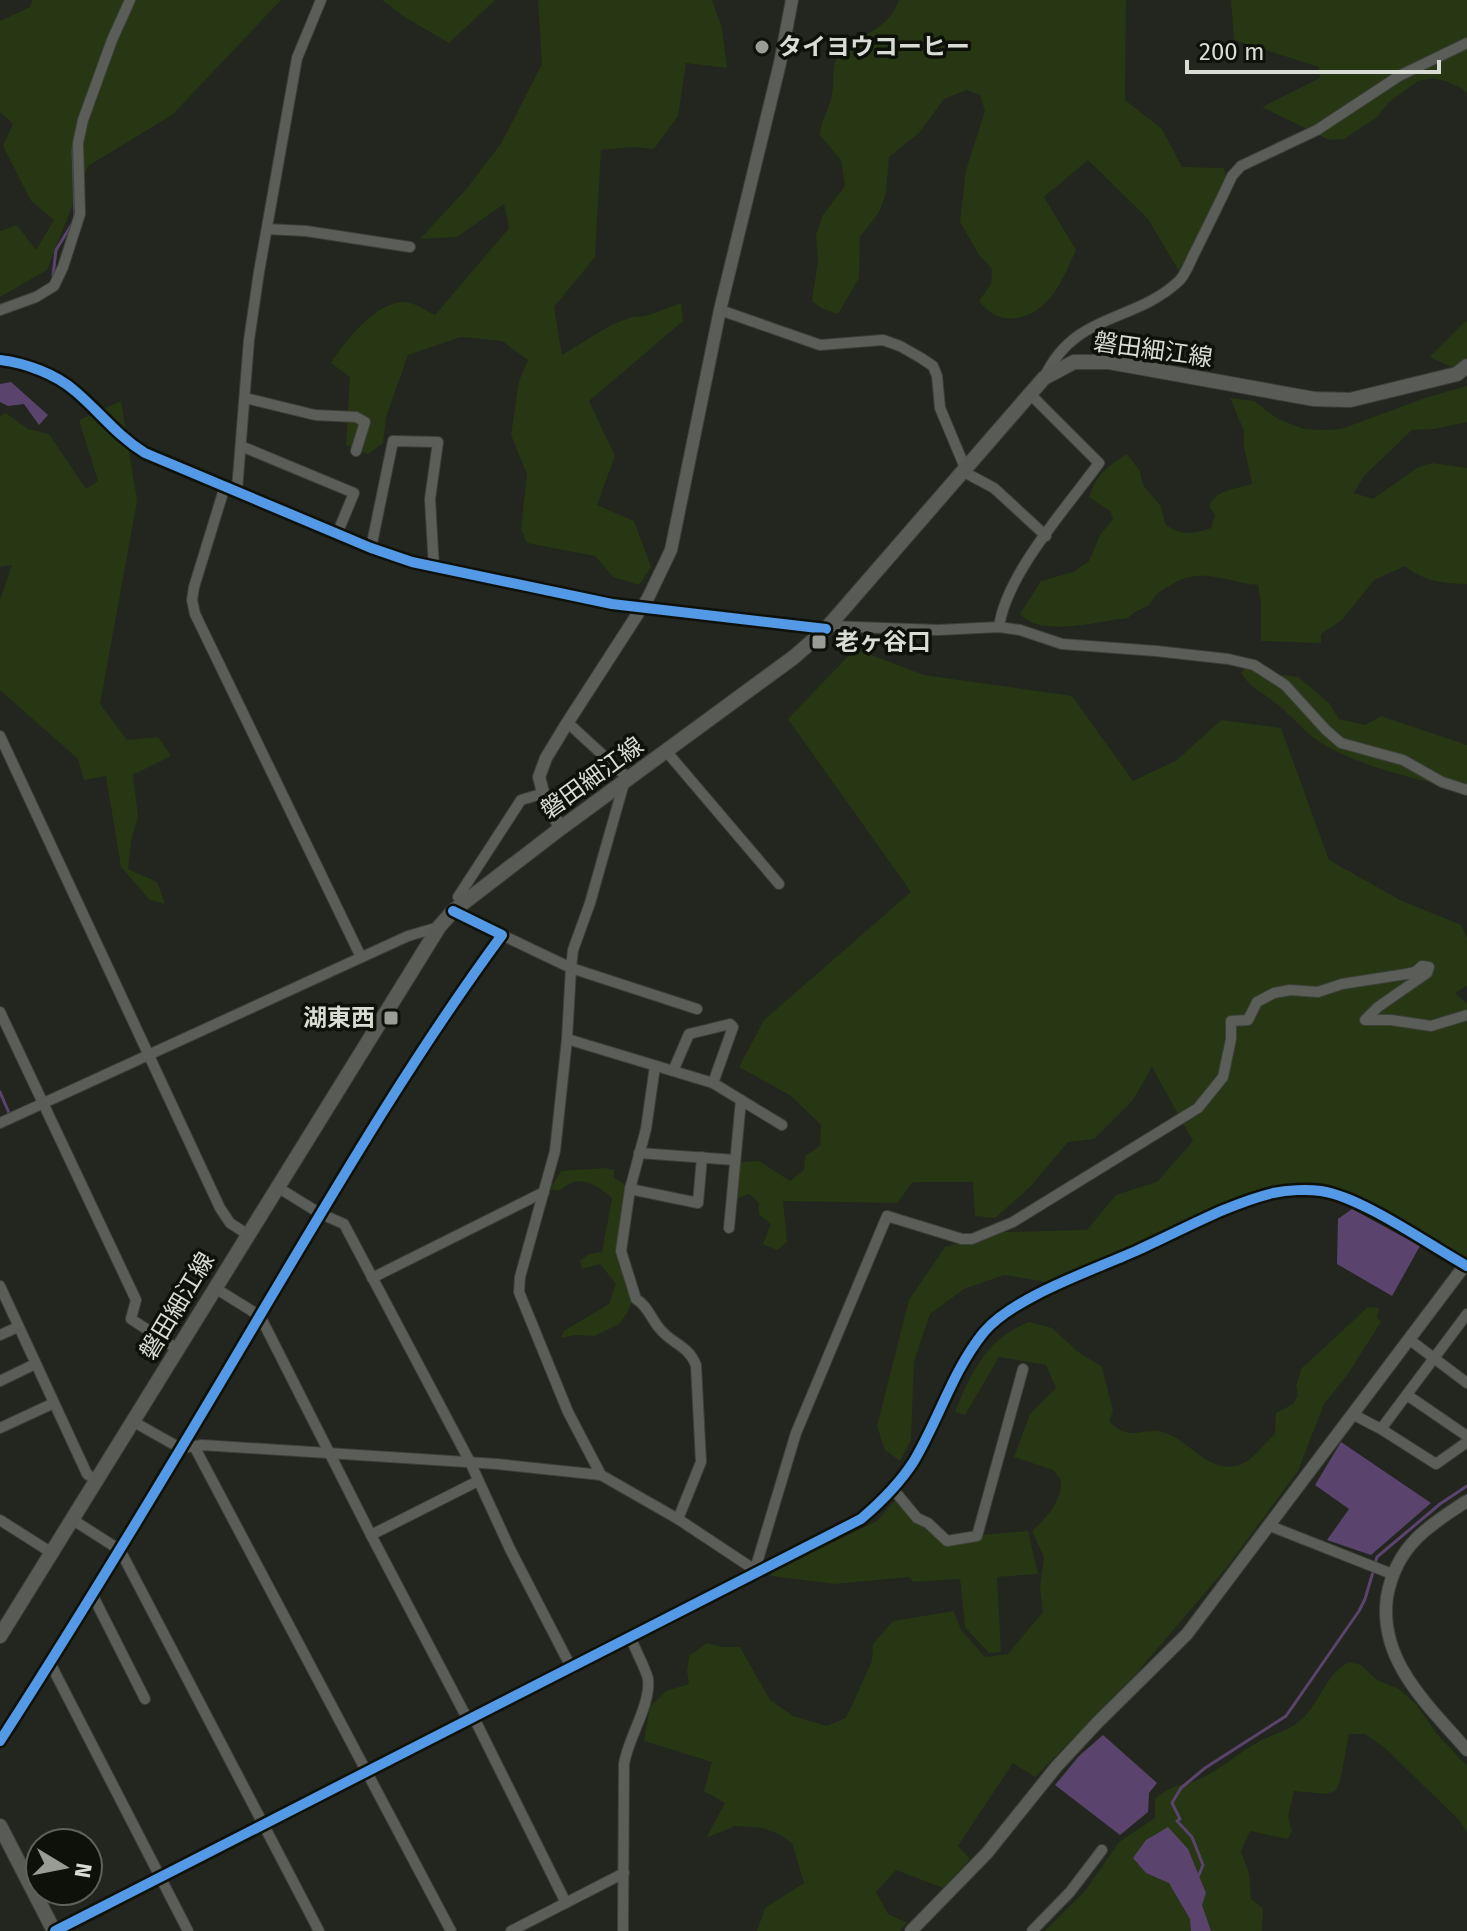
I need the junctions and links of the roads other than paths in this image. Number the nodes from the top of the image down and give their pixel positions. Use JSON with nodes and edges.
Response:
{"nodes":[{"id":1,"x":130,"y":0,"type":"edge"},
{"id":2,"x":321,"y":0,"type":"edge"},
{"id":3,"x":792,"y":0,"type":"edge"},
{"id":4,"x":1467,"y":43,"type":"edge"},
{"id":5,"x":267,"y":229,"type":"junction"},
{"id":6,"x":410,"y":247,"type":"dead end"},
{"id":7,"x":0,"y":310,"type":"edge"},
{"id":8,"x":720,"y":310,"type":"junction"},
{"id":9,"x":0,"y":360,"type":"edge"},
{"id":10,"x":1467,"y":366,"type":"edge"},
{"id":11,"x":1044,"y":378,"type":"junction"},
{"id":12,"x":1030,"y":394,"type":"junction"},
{"id":13,"x":245,"y":398,"type":"junction"},
{"id":14,"x":241,"y":446,"type":"junction"},
{"id":15,"x":356,"y":451,"type":"dead end"},
{"id":16,"x":965,"y":471,"type":"junction"},
{"id":17,"x":231,"y":488,"type":"junction"},
{"id":18,"x":337,"y":534,"type":"junction"},
{"id":19,"x":1046,"y":536,"type":"junction"},
{"id":20,"x":371,"y":548,"type":"junction"},
{"id":21,"x":434,"y":568,"type":"junction"},
{"id":22,"x":641,"y":608,"type":"junction"},
{"id":23,"x":999,"y":627,"type":"junction"},
{"id":24,"x":828,"y":628,"type":"junction"},
{"id":25,"x":568,"y":723,"type":"junction"},
{"id":26,"x":0,"y":736,"type":"edge"},
{"id":27,"x":666,"y":751,"type":"junction"},
{"id":28,"x":626,"y":781,"type":"junction"},
{"id":29,"x":1467,"y":790,"type":"edge"},
{"id":30,"x":541,"y":794,"type":"junction"},
{"id":31,"x":561,"y":828,"type":"junction"},
{"id":32,"x":779,"y":884,"type":"dead end"},
{"id":33,"x":458,"y":897,"type":"dead end"},
{"id":34,"x":453,"y":911,"type":"junction"},
{"id":35,"x":439,"y":927,"type":"junction"},
{"id":36,"x":502,"y":935,"type":"junction"},
{"id":37,"x":361,"y":957,"type":"junction"},
{"id":38,"x":571,"y":968,"type":"junction"},
{"id":39,"x":697,"y":1009,"type":"dead end"},
{"id":40,"x":0,"y":1012,"type":"edge"},
{"id":41,"x":1467,"y":1015,"type":"edge"},
{"id":42,"x":567,"y":1039,"type":"junction"},
{"id":43,"x":149,"y":1055,"type":"junction"},
{"id":44,"x":655,"y":1066,"type":"junction"},
{"id":45,"x":673,"y":1071,"type":"junction"},
{"id":46,"x":713,"y":1083,"type":"junction"},
{"id":47,"x":741,"y":1100,"type":"junction"},
{"id":48,"x":43,"y":1103,"type":"junction"},
{"id":49,"x":0,"y":1123,"type":"edge"},
{"id":50,"x":782,"y":1125,"type":"dead end"},
{"id":51,"x":639,"y":1153,"type":"junction"},
{"id":52,"x":702,"y":1157,"type":"junction"},
{"id":53,"x":735,"y":1160,"type":"junction"},
{"id":54,"x":277,"y":1187,"type":"junction"},
{"id":55,"x":630,"y":1189,"type":"junction"},
{"id":56,"x":544,"y":1192,"type":"junction"},
{"id":57,"x":321,"y":1214,"type":"junction"},
{"id":58,"x":729,"y":1228,"type":"dead end"},
{"id":59,"x":247,"y":1234,"type":"junction"},
{"id":60,"x":1466,"y":1265,"type":"edge"},
{"id":61,"x":372,"y":1278,"type":"junction"},
{"id":62,"x":0,"y":1286,"type":"edge"},
{"id":63,"x":215,"y":1288,"type":"junction"},
{"id":64,"x":1467,"y":1314,"type":"edge"},
{"id":65,"x":260,"y":1316,"type":"junction"},
{"id":66,"x":18,"y":1327,"type":"junction"},
{"id":67,"x":0,"y":1335,"type":"edge"},
{"id":68,"x":1410,"y":1340,"type":"junction"},
{"id":69,"x":177,"y":1349,"type":"junction"},
{"id":70,"x":1436,"y":1358,"type":"junction"},
{"id":71,"x":35,"y":1364,"type":"junction"},
{"id":72,"x":1023,"y":1369,"type":"dead end"},
{"id":73,"x":0,"y":1381,"type":"edge"},
{"id":74,"x":1467,"y":1383,"type":"edge"},
{"id":75,"x":1407,"y":1395,"type":"junction"},
{"id":76,"x":54,"y":1403,"type":"junction"},
{"id":77,"x":1354,"y":1415,"type":"junction"},
{"id":78,"x":134,"y":1422,"type":"junction"},
{"id":79,"x":0,"y":1428,"type":"edge"},
{"id":80,"x":1381,"y":1429,"type":"junction"},
{"id":81,"x":1467,"y":1436,"type":"edge"},
{"id":82,"x":1467,"y":1442,"type":"edge"},
{"id":83,"x":194,"y":1446,"type":"junction"},
{"id":84,"x":180,"y":1448,"type":"junction"},
{"id":85,"x":331,"y":1453,"type":"junction"},
{"id":86,"x":470,"y":1462,"type":"junction"},
{"id":87,"x":601,"y":1475,"type":"junction"},
{"id":88,"x":97,"y":1481,"type":"junction"},
{"id":89,"x":478,"y":1481,"type":"junction"},
{"id":90,"x":893,"y":1489,"type":"junction"},
{"id":91,"x":1467,"y":1501,"type":"edge"},
{"id":92,"x":678,"y":1519,"type":"junction"},
{"id":93,"x":0,"y":1520,"type":"edge"},
{"id":94,"x":73,"y":1520,"type":"junction"},
{"id":95,"x":1270,"y":1526,"type":"junction"},
{"id":96,"x":371,"y":1535,"type":"junction"},
{"id":97,"x":120,"y":1550,"type":"junction"},
{"id":98,"x":52,"y":1553,"type":"junction"},
{"id":99,"x":759,"y":1573,"type":"junction"},
{"id":100,"x":1392,"y":1574,"type":"junction"},
{"id":101,"x":93,"y":1596,"type":"junction"},
{"id":102,"x":0,"y":1636,"type":"edge"},
{"id":103,"x":631,"y":1638,"type":"junction"},
{"id":104,"x":50,"y":1663,"type":"junction"},
{"id":105,"x":572,"y":1669,"type":"junction"},
{"id":106,"x":145,"y":1699,"type":"dead end"},
{"id":107,"x":471,"y":1719,"type":"junction"},
{"id":108,"x":0,"y":1741,"type":"edge"},
{"id":109,"x":1467,"y":1750,"type":"edge"},
{"id":110,"x":366,"y":1772,"type":"junction"},
{"id":111,"x":0,"y":1826,"type":"edge"},
{"id":112,"x":262,"y":1826,"type":"junction"},
{"id":113,"x":1102,"y":1850,"type":"dead end"},
{"id":114,"x":624,"y":1873,"type":"junction"},
{"id":115,"x":160,"y":1877,"type":"junction"},
{"id":116,"x":566,"y":1903,"type":"junction"},
{"id":117,"x":916,"y":1929,"type":"edge"},
{"id":118,"x":54,"y":1931,"type":"edge"},
{"id":119,"x":188,"y":1931,"type":"edge"},
{"id":120,"x":319,"y":1931,"type":"edge"},
{"id":121,"x":451,"y":1931,"type":"edge"},
{"id":122,"x":511,"y":1931,"type":"edge"},
{"id":123,"x":623,"y":1931,"type":"edge"},
{"id":124,"x":1032,"y":1931,"type":"edge"}],
"edges":[{"from":1,"to":7,"type":"street"},
{"from":2,"to":5,"type":"street"},
{"from":3,"to":8,"type":"street"},
{"from":4,"to":11,"type":"street"},
{"from":5,"to":6,"type":"street"},
{"from":5,"to":13,"type":"street"},
{"from":8,"to":16,"type":"street"},
{"from":8,"to":22,"type":"street"},
{"from":9,"to":17,"type":"street"},
{"from":10,"to":11,"type":"main road","name":"磐田細江線"},
{"from":11,"to":12,"type":"main road","name":"磐田細江線"},
{"from":12,"to":16,"type":"main road","name":"磐田細江線"},
{"from":12,"to":19,"type":"street"},
{"from":13,"to":14,"type":"street"},
{"from":13,"to":15,"type":"street"},
{"from":14,"to":17,"type":"street"},
{"from":14,"to":18,"type":"street"},
{"from":16,"to":19,"type":"street"},
{"from":16,"to":24,"type":"main road","name":"磐田細江線"},
{"from":17,"to":18,"type":"street"},
{"from":17,"to":37,"type":"street"},
{"from":18,"to":20,"type":"street"},
{"from":19,"to":23,"type":"street"},
{"from":20,"to":21,"type":"street"},
{"from":20,"to":21,"type":"street"},
{"from":21,"to":22,"type":"street"},
{"from":22,"to":24,"type":"street"},
{"from":22,"to":25,"type":"street"},
{"from":23,"to":24,"type":"street"},
{"from":23,"to":29,"type":"street"},
{"from":24,"to":27,"type":"main road","name":"磐田細江線"},
{"from":25,"to":28,"type":"street"},
{"from":25,"to":30,"type":"street"},
{"from":26,"to":43,"type":"street"},
{"from":27,"to":28,"type":"main road","name":"磐田細江線"},
{"from":27,"to":32,"type":"street"},
{"from":28,"to":31,"type":"main road","name":"磐田細江線"},
{"from":28,"to":38,"type":"street"},
{"from":30,"to":31,"type":"street"},
{"from":30,"to":33,"type":"street"},
{"from":31,"to":34,"type":"main road","name":"磐田細江線"},
{"from":34,"to":35,"type":"main road","name":"磐田細江線"},
{"from":34,"to":36,"type":"street"},
{"from":35,"to":37,"type":"street"},
{"from":35,"to":54,"type":"main road","name":"磐田細江線"},
{"from":36,"to":38,"type":"street"},
{"from":36,"to":57,"type":"street"},
{"from":37,"to":43,"type":"street"},
{"from":38,"to":39,"type":"street"},
{"from":38,"to":42,"type":"street"},
{"from":40,"to":48,"type":"street"},
{"from":41,"to":99,"type":"street"},
{"from":42,"to":44,"type":"street"},
{"from":42,"to":56,"type":"street"},
{"from":43,"to":48,"type":"street"},
{"from":43,"to":59,"type":"street"},
{"from":44,"to":45,"type":"street"},
{"from":44,"to":51,"type":"street"},
{"from":45,"to":46,"type":"street"},
{"from":45,"to":46,"type":"street"},
{"from":46,"to":47,"type":"street"},
{"from":47,"to":50,"type":"street"},
{"from":47,"to":53,"type":"street"},
{"from":48,"to":49,"type":"street"},
{"from":48,"to":69,"type":"street"},
{"from":51,"to":52,"type":"street"},
{"from":51,"to":55,"type":"street"},
{"from":52,"to":53,"type":"street"},
{"from":52,"to":55,"type":"street"},
{"from":53,"to":58,"type":"street"},
{"from":54,"to":57,"type":"street"},
{"from":54,"to":59,"type":"main road","name":"磐田細江線"},
{"from":55,"to":92,"type":"street"},
{"from":56,"to":61,"type":"street"},
{"from":56,"to":87,"type":"street"},
{"from":57,"to":61,"type":"street"},
{"from":57,"to":65,"type":"street"},
{"from":59,"to":63,"type":"main road","name":"磐田細江線"},
{"from":60,"to":68,"type":"street"},
{"from":60,"to":90,"type":"street"},
{"from":61,"to":86,"type":"street"},
{"from":62,"to":66,"type":"street"},
{"from":63,"to":65,"type":"street"},
{"from":63,"to":69,"type":"main road","name":"磐田細江線"},
{"from":64,"to":70,"type":"street"},
{"from":65,"to":84,"type":"street"},
{"from":65,"to":85,"type":"street"},
{"from":66,"to":67,"type":"street"},
{"from":66,"to":71,"type":"street"},
{"from":68,"to":70,"type":"street"},
{"from":68,"to":77,"type":"street"},
{"from":69,"to":78,"type":"main road","name":"磐田細江線"},
{"from":70,"to":74,"type":"street"},
{"from":70,"to":75,"type":"street"},
{"from":71,"to":73,"type":"street"},
{"from":71,"to":76,"type":"street"},
{"from":72,"to":90,"type":"street"},
{"from":75,"to":80,"type":"street"},
{"from":75,"to":81,"type":"street"},
{"from":76,"to":79,"type":"street"},
{"from":76,"to":88,"type":"street"},
{"from":77,"to":80,"type":"street"},
{"from":77,"to":95,"type":"street"},
{"from":78,"to":84,"type":"street"},
{"from":78,"to":88,"type":"main road","name":"磐田細江線"},
{"from":80,"to":82,"type":"street"},
{"from":83,"to":84,"type":"street"},
{"from":83,"to":85,"type":"street"},
{"from":83,"to":110,"type":"street"},
{"from":84,"to":97,"type":"street"},
{"from":85,"to":86,"type":"street"},
{"from":85,"to":96,"type":"street"},
{"from":86,"to":87,"type":"street"},
{"from":86,"to":89,"type":"street"},
{"from":87,"to":92,"type":"street"},
{"from":88,"to":94,"type":"main road","name":"磐田細江線"},
{"from":89,"to":96,"type":"street"},
{"from":89,"to":105,"type":"street"},
{"from":90,"to":99,"type":"street"},
{"from":91,"to":100,"type":"street"},
{"from":92,"to":99,"type":"street"},
{"from":93,"to":98,"type":"street"},
{"from":94,"to":97,"type":"street"},
{"from":94,"to":98,"type":"main road","name":"磐田細江線"},
{"from":95,"to":100,"type":"street"},
{"from":95,"to":117,"type":"street"},
{"from":96,"to":107,"type":"street"},
{"from":97,"to":101,"type":"street"},
{"from":97,"to":112,"type":"street"},
{"from":98,"to":102,"type":"main road","name":"磐田細江線"},
{"from":99,"to":103,"type":"street"},
{"from":100,"to":109,"type":"street"},
{"from":101,"to":104,"type":"street"},
{"from":101,"to":106,"type":"street"},
{"from":103,"to":105,"type":"street"},
{"from":103,"to":114,"type":"street"},
{"from":104,"to":108,"type":"street"},
{"from":104,"to":115,"type":"street"},
{"from":105,"to":107,"type":"street"},
{"from":107,"to":110,"type":"street"},
{"from":107,"to":116,"type":"street"},
{"from":110,"to":112,"type":"street"},
{"from":110,"to":121,"type":"street"},
{"from":111,"to":118,"type":"main road"},
{"from":112,"to":115,"type":"street"},
{"from":112,"to":120,"type":"street"},
{"from":113,"to":124,"type":"street"},
{"from":114,"to":116,"type":"street"},
{"from":114,"to":123,"type":"street"},
{"from":115,"to":118,"type":"street"},
{"from":115,"to":119,"type":"street"},
{"from":116,"to":122,"type":"street"}]}
